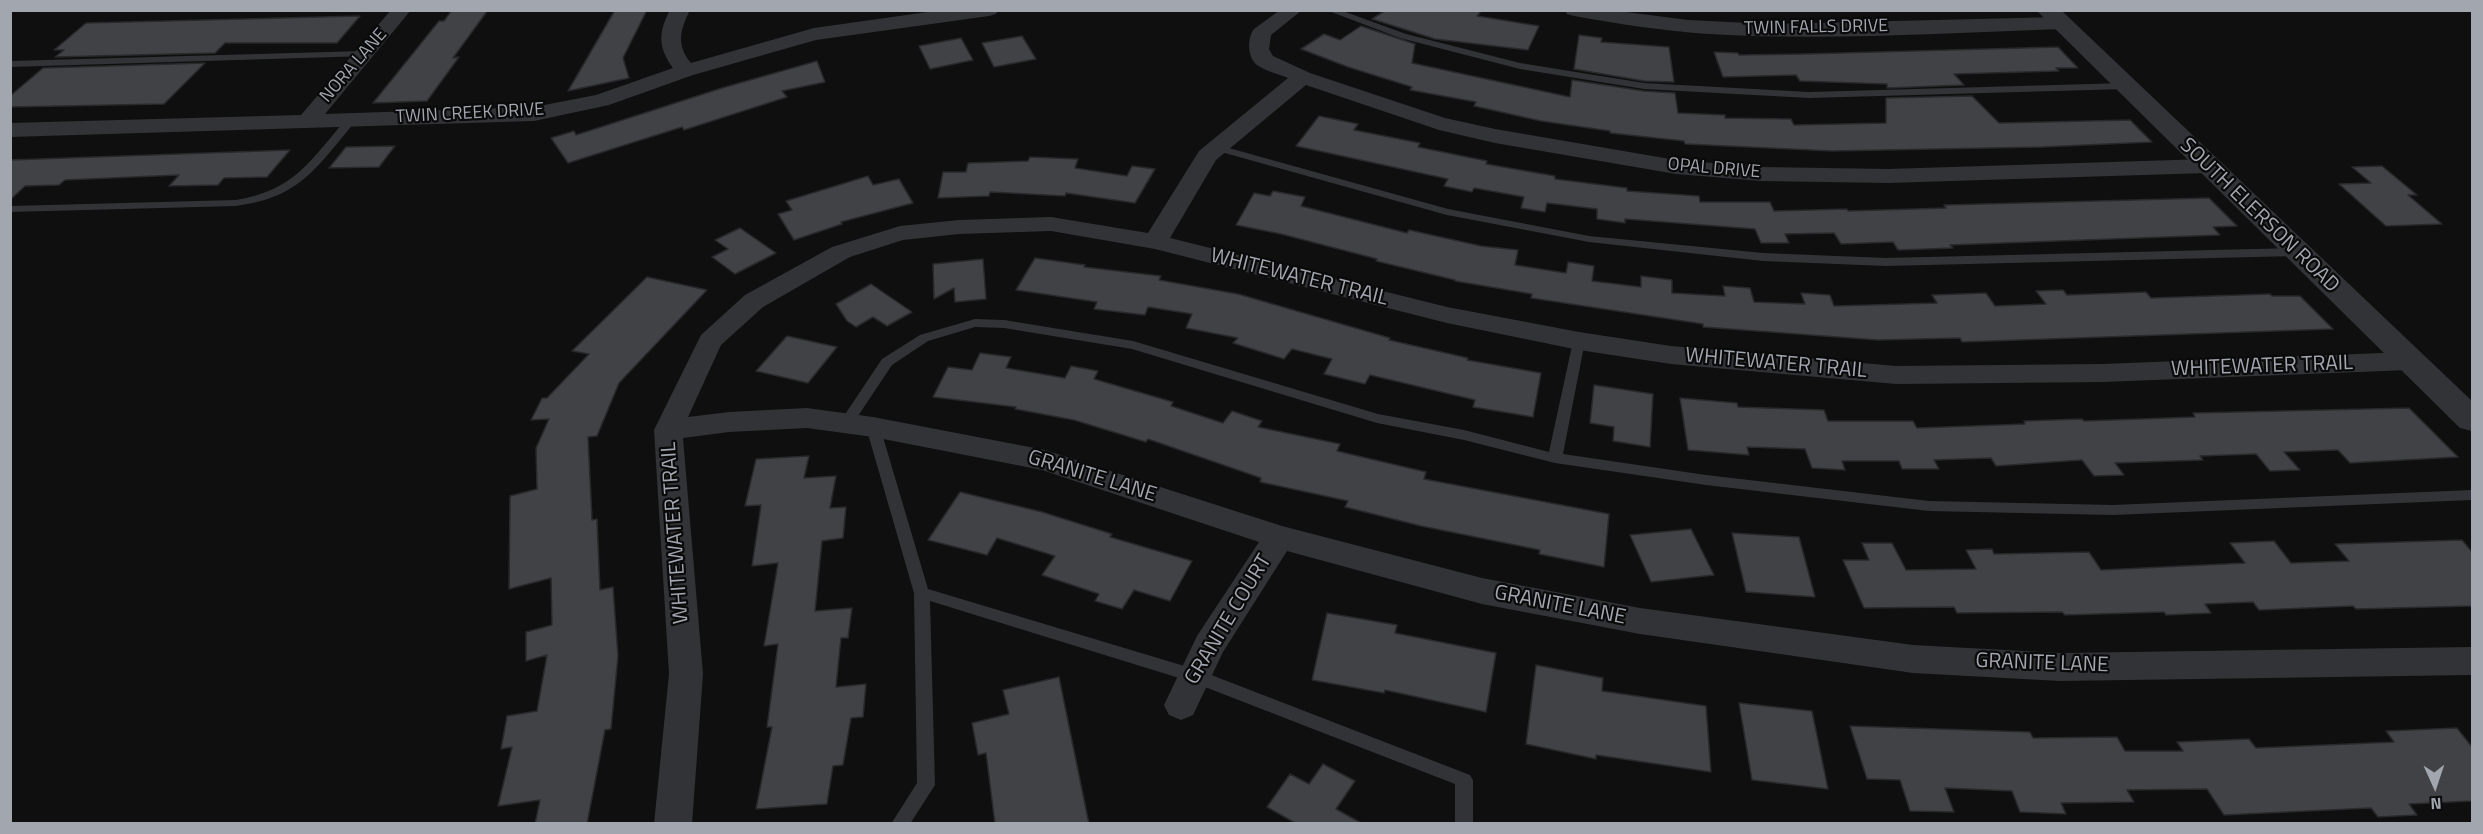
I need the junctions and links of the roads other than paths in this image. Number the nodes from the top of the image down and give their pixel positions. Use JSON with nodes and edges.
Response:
{"nodes":[{"id":1,"x":402,"y":10,"type":"edge"},
{"id":2,"x":680,"y":10,"type":"edge"},
{"id":3,"x":989,"y":10,"type":"edge"},
{"id":4,"x":1293,"y":10,"type":"edge"},
{"id":5,"x":1330,"y":10,"type":"edge"},
{"id":6,"x":1574,"y":10,"type":"edge"},
{"id":7,"x":2054,"y":17,"type":"edge"},
{"id":8,"x":364,"y":54,"type":"junction"},
{"id":9,"x":10,"y":64,"type":"edge"},
{"id":10,"x":686,"y":71,"type":"junction"},
{"id":11,"x":1303,"y":77,"type":"junction"},
{"id":12,"x":2125,"y":86,"type":"junction"},
{"id":13,"x":351,"y":120,"type":"junction"},
{"id":14,"x":307,"y":121,"type":"junction"},
{"id":15,"x":10,"y":130,"type":"edge"},
{"id":16,"x":1218,"y":148,"type":"junction"},
{"id":17,"x":2207,"y":166,"type":"junction"},
{"id":18,"x":10,"y":209,"type":"edge"},
{"id":19,"x":1155,"y":242,"type":"junction"},
{"id":20,"x":2296,"y":252,"type":"junction"},
{"id":21,"x":1578,"y":341,"type":"junction"},
{"id":22,"x":2409,"y":361,"type":"junction"},
{"id":23,"x":2472,"y":420,"type":"edge"},
{"id":24,"x":860,"y":424,"type":"junction"},
{"id":25,"x":668,"y":430,"type":"junction"},
{"id":26,"x":1555,"y":458,"type":"junction"},
{"id":27,"x":2472,"y":495,"type":"edge"},
{"id":28,"x":1279,"y":537,"type":"junction"},
{"id":29,"x":922,"y":593,"type":"junction"},
{"id":30,"x":2472,"y":661,"type":"edge"},
{"id":31,"x":1188,"y":690,"type":"junction"},
{"id":32,"x":673,"y":824,"type":"edge"},
{"id":33,"x":900,"y":824,"type":"edge"},
{"id":34,"x":1464,"y":824,"type":"edge"}],
"edges":[{"from":1,"to":8,"type":"street","name":"NORA LANE"},
{"from":2,"to":10,"type":"street"},
{"from":3,"to":10,"type":"street","name":"TWIN CREEK DRIVE"},
{"from":4,"to":11,"type":"street","name":"OPAL DRIVE"},
{"from":5,"to":12,"type":"lane"},
{"from":6,"to":7,"type":"street","name":"TWIN FALLS DRIVE"},
{"from":7,"to":12,"type":"street","name":"SOUTH ELERSON ROAD"},
{"from":8,"to":9,"type":"lane"},
{"from":8,"to":14,"type":"street","name":"NORA LANE"},
{"from":10,"to":13,"type":"street","name":"TWIN CREEK DRIVE"},
{"from":11,"to":16,"type":"street"},
{"from":11,"to":17,"type":"street","name":"OPAL DRIVE"},
{"from":12,"to":17,"type":"street","name":"SOUTH ELERSON ROAD"},
{"from":13,"to":14,"type":"street","name":"TWIN CREEK DRIVE"},
{"from":13,"to":18,"type":"lane"},
{"from":14,"to":15,"type":"street","name":"TWIN CREEK DRIVE"},
{"from":16,"to":19,"type":"street"},
{"from":16,"to":20,"type":"lane"},
{"from":17,"to":20,"type":"street","name":"SOUTH ELERSON ROAD"},
{"from":19,"to":21,"type":"street","name":"WHITEWATER TRAIL"},
{"from":19,"to":25,"type":"street","name":"WHITEWATER TRAIL"},
{"from":20,"to":22,"type":"street","name":"SOUTH ELERSON ROAD"},
{"from":21,"to":22,"type":"street","name":"WHITEWATER TRAIL"},
{"from":21,"to":26,"type":"lane"},
{"from":22,"to":23,"type":"street","name":"SOUTH ELERSON ROAD"},
{"from":24,"to":25,"type":"street","name":"GRANITE LANE"},
{"from":24,"to":26,"type":"lane"},
{"from":24,"to":28,"type":"street","name":"GRANITE LANE"},
{"from":24,"to":29,"type":"lane"},
{"from":25,"to":32,"type":"street","name":"WHITEWATER TRAIL"},
{"from":26,"to":27,"type":"lane"},
{"from":28,"to":30,"type":"street","name":"GRANITE LANE"},
{"from":28,"to":31,"type":"street","name":"GRANITE COURT"},
{"from":29,"to":31,"type":"lane"},
{"from":29,"to":33,"type":"lane"},
{"from":31,"to":34,"type":"lane"}]}
